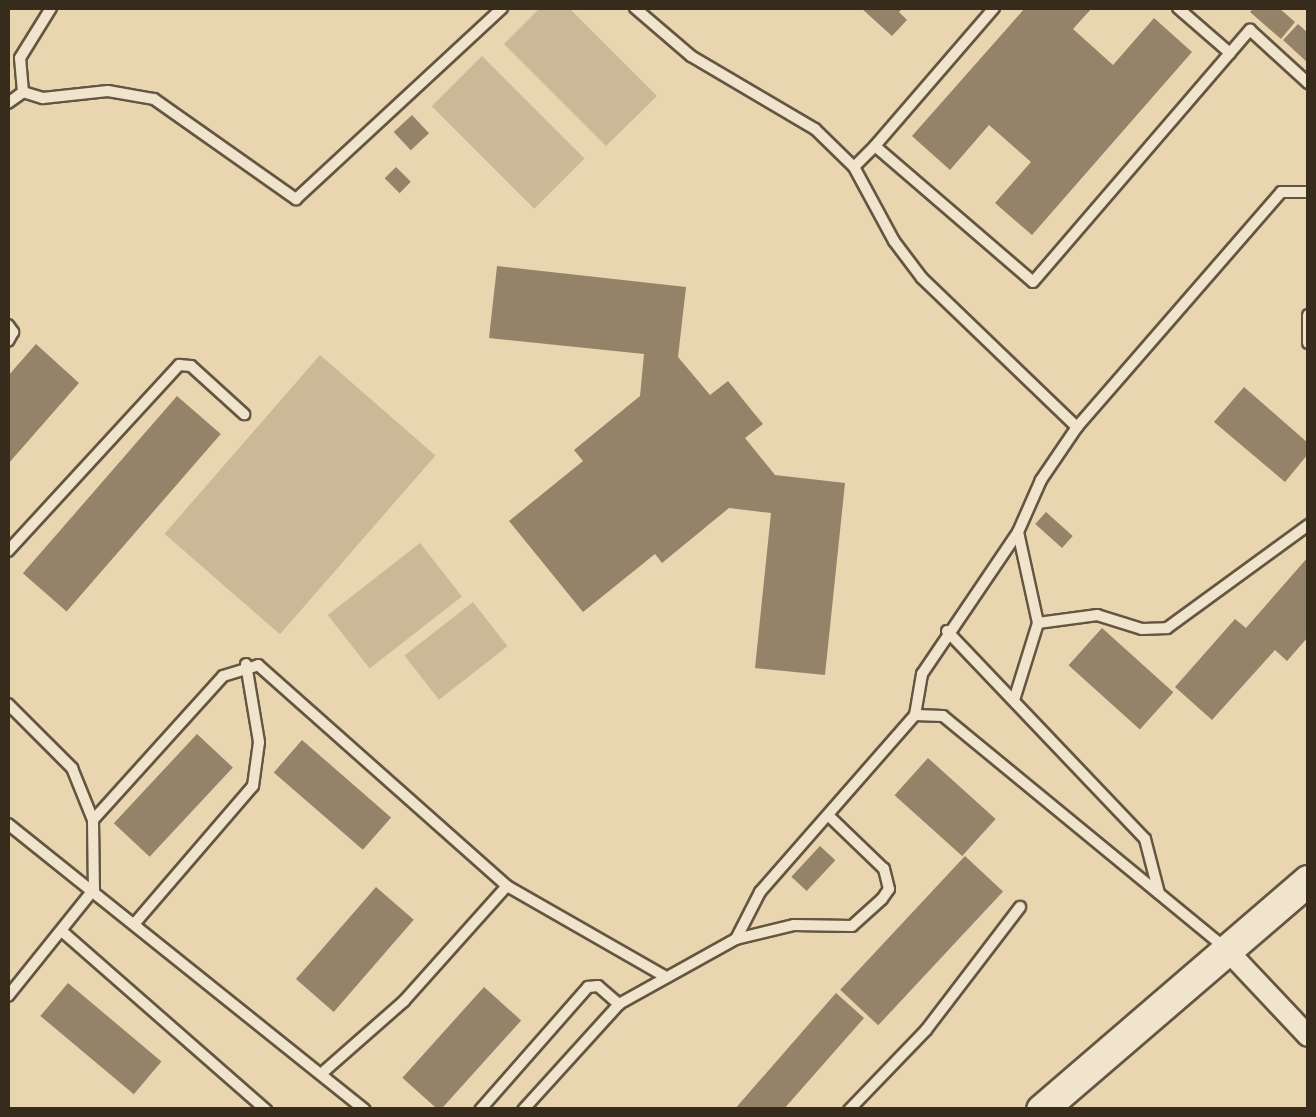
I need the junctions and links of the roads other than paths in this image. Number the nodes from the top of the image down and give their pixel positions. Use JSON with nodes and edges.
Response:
{"nodes":[{"id":1,"x":51,"y":8,"type":"edge"},
{"id":2,"x":502,"y":8,"type":"edge"},
{"id":3,"x":635,"y":8,"type":"edge"},
{"id":4,"x":994,"y":8,"type":"edge"},
{"id":5,"x":1178,"y":8,"type":"edge"},
{"id":6,"x":1230,"y":54,"type":"junction"},
{"id":7,"x":1308,"y":83,"type":"edge"},
{"id":8,"x":23,"y":92,"type":"junction"},
{"id":9,"x":8,"y":103,"type":"edge"},
{"id":10,"x":875,"y":146,"type":"junction"},
{"id":11,"x":854,"y":167,"type":"junction"},
{"id":12,"x":1308,"y":192,"type":"edge"},
{"id":13,"x":1308,"y":314,"type":"edge"},
{"id":14,"x":8,"y":325,"type":"edge"},
{"id":15,"x":8,"y":341,"type":"edge"},
{"id":16,"x":1308,"y":344,"type":"edge"},
{"id":17,"x":244,"y":414,"type":"dead end"},
{"id":18,"x":1077,"y":427,"type":"junction"},
{"id":19,"x":1308,"y":525,"type":"edge"},
{"id":20,"x":1018,"y":532,"type":"junction"},
{"id":21,"x":8,"y":551,"type":"edge"},
{"id":22,"x":1038,"y":623,"type":"junction"},
{"id":23,"x":947,"y":631,"type":"junction"},
{"id":24,"x":246,"y":664,"type":"junction"},
{"id":25,"x":1014,"y":700,"type":"junction"},
{"id":26,"x":8,"y":704,"type":"edge"},
{"id":27,"x":915,"y":715,"type":"junction"},
{"id":28,"x":830,"y":816,"type":"junction"},
{"id":29,"x":93,"y":820,"type":"junction"},
{"id":30,"x":8,"y":824,"type":"edge"},
{"id":31,"x":506,"y":886,"type":"junction"},
{"id":32,"x":94,"y":890,"type":"junction"},
{"id":33,"x":1305,"y":890,"type":"edge"},
{"id":34,"x":1159,"y":893,"type":"junction"},
{"id":35,"x":1020,"y":907,"type":"dead end"},
{"id":36,"x":135,"y":922,"type":"junction"},
{"id":37,"x":64,"y":933,"type":"junction"},
{"id":38,"x":736,"y":939,"type":"junction"},
{"id":39,"x":1228,"y":950,"type":"junction"},
{"id":40,"x":666,"y":977,"type":"junction"},
{"id":41,"x":8,"y":996,"type":"edge"},
{"id":42,"x":619,"y":1004,"type":"junction"},
{"id":43,"x":1308,"y":1036,"type":"edge"},
{"id":44,"x":321,"y":1074,"type":"junction"},
{"id":45,"x":266,"y":1110,"type":"edge"},
{"id":46,"x":365,"y":1110,"type":"edge"},
{"id":47,"x":480,"y":1110,"type":"edge"},
{"id":48,"x":523,"y":1110,"type":"edge"},
{"id":49,"x":849,"y":1110,"type":"edge"},
{"id":50,"x":1042,"y":1110,"type":"edge"}],
"edges":[{"from":1,"to":8,"type":"lane"},
{"from":2,"to":8,"type":"lane"},
{"from":3,"to":11,"type":"lane"},
{"from":4,"to":10,"type":"lane"},
{"from":5,"to":6,"type":"lane"},
{"from":6,"to":7,"type":"lane"},
{"from":6,"to":10,"type":"lane"},
{"from":8,"to":9,"type":"lane"},
{"from":10,"to":11,"type":"lane"},
{"from":11,"to":18,"type":"lane"},
{"from":12,"to":18,"type":"lane"},
{"from":13,"to":16,"type":"lane"},
{"from":14,"to":15,"type":"lane"},
{"from":17,"to":21,"type":"lane"},
{"from":18,"to":20,"type":"lane"},
{"from":19,"to":22,"type":"lane"},
{"from":20,"to":22,"type":"lane"},
{"from":20,"to":23,"type":"lane"},
{"from":22,"to":25,"type":"lane"},
{"from":23,"to":25,"type":"lane"},
{"from":23,"to":27,"type":"lane"},
{"from":24,"to":29,"type":"lane"},
{"from":24,"to":31,"type":"lane"},
{"from":24,"to":36,"type":"lane"},
{"from":25,"to":34,"type":"lane"},
{"from":26,"to":29,"type":"lane"},
{"from":27,"to":28,"type":"lane"},
{"from":27,"to":34,"type":"lane"},
{"from":28,"to":38,"type":"lane"},
{"from":28,"to":38,"type":"lane"},
{"from":29,"to":32,"type":"lane"},
{"from":30,"to":32,"type":"lane"},
{"from":31,"to":40,"type":"lane"},
{"from":31,"to":44,"type":"lane"},
{"from":32,"to":36,"type":"lane"},
{"from":32,"to":37,"type":"lane"},
{"from":33,"to":39,"type":"main road"},
{"from":34,"to":39,"type":"lane"},
{"from":35,"to":49,"type":"lane"},
{"from":36,"to":44,"type":"lane"},
{"from":37,"to":41,"type":"lane"},
{"from":37,"to":45,"type":"lane"},
{"from":38,"to":40,"type":"lane"},
{"from":39,"to":43,"type":"street"},
{"from":39,"to":50,"type":"main road"},
{"from":40,"to":42,"type":"lane"},
{"from":42,"to":47,"type":"lane"},
{"from":42,"to":48,"type":"lane"},
{"from":44,"to":46,"type":"lane"}]}
